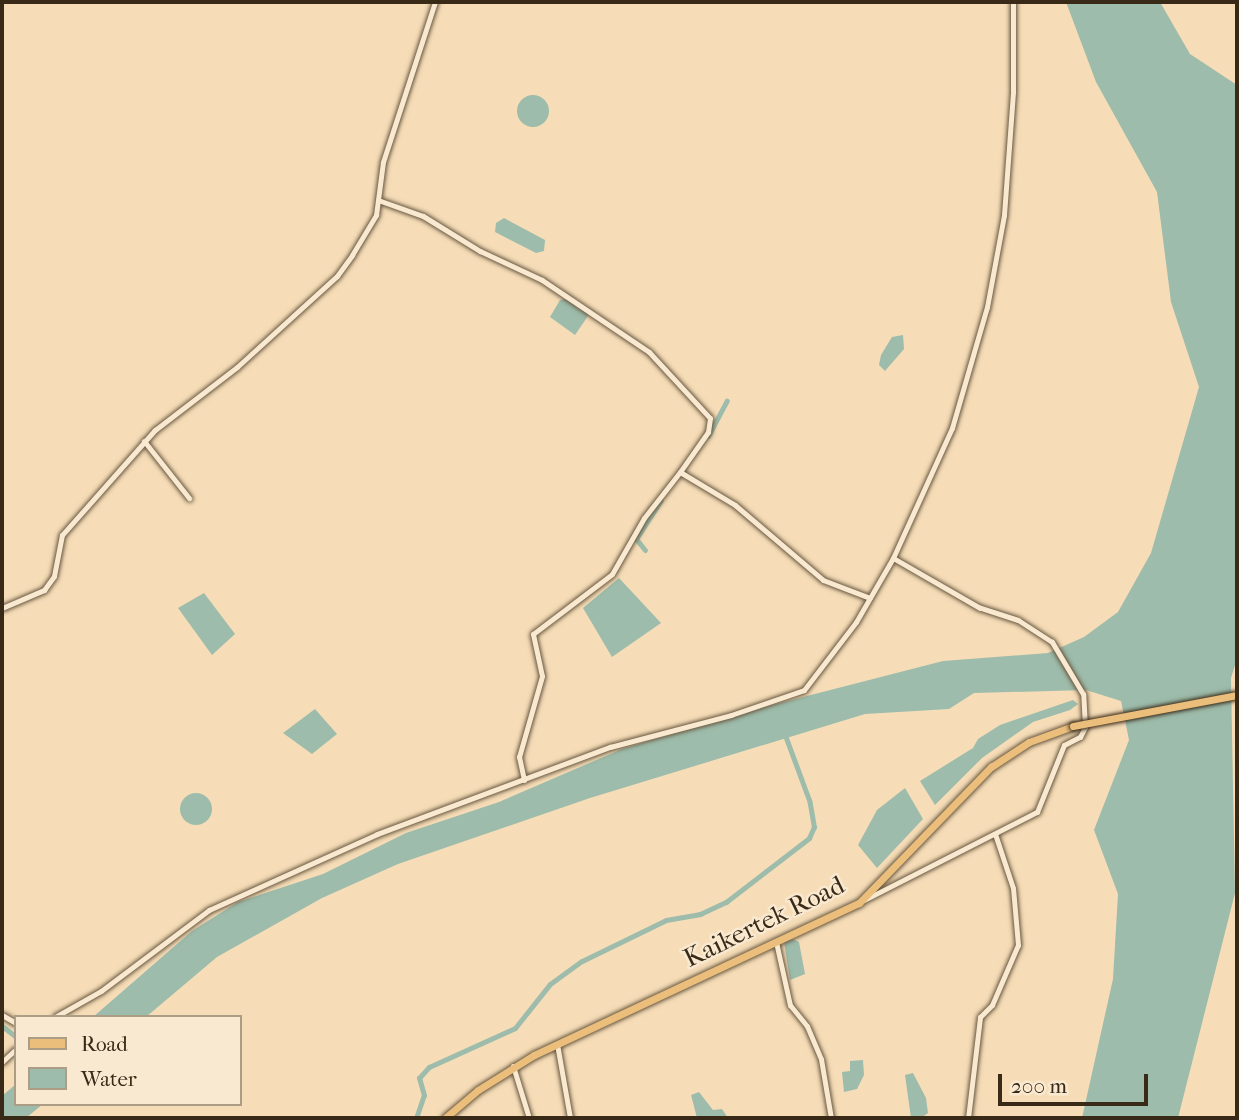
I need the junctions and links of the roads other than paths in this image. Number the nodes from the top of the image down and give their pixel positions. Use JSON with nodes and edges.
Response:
{"nodes":[{"id":1,"x":435,"y":2,"type":"edge"},
{"id":2,"x":1013,"y":2,"type":"edge"},
{"id":3,"x":378,"y":200,"type":"junction"},
{"id":4,"x":144,"y":440,"type":"junction"},
{"id":5,"x":681,"y":473,"type":"junction"},
{"id":6,"x":188,"y":498,"type":"dead end"},
{"id":7,"x":893,"y":558,"type":"junction"},
{"id":8,"x":870,"y":598,"type":"junction"},
{"id":9,"x":2,"y":608,"type":"edge"},
{"id":10,"x":1237,"y":695,"type":"edge"},
{"id":11,"x":524,"y":780,"type":"junction"},
{"id":12,"x":995,"y":834,"type":"junction"},
{"id":13,"x":859,"y":903,"type":"junction"},
{"id":14,"x":776,"y":942,"type":"junction"},
{"id":15,"x":59,"y":1015,"type":"edge"},
{"id":16,"x":556,"y":1044,"type":"junction"},
{"id":17,"x":513,"y":1066,"type":"junction"},
{"id":18,"x":445,"y":1118,"type":"edge"},
{"id":19,"x":529,"y":1118,"type":"edge"},
{"id":20,"x":570,"y":1118,"type":"edge"},
{"id":21,"x":831,"y":1118,"type":"edge"},
{"id":22,"x":968,"y":1118,"type":"edge"}],
"edges":[{"from":1,"to":3,"type":"street"},
{"from":2,"to":7,"type":"street"},
{"from":3,"to":4,"type":"street"},
{"from":3,"to":5,"type":"street"},
{"from":4,"to":6,"type":"street"},
{"from":4,"to":9,"type":"street"},
{"from":5,"to":8,"type":"street"},
{"from":5,"to":11,"type":"street"},
{"from":7,"to":8,"type":"street"},
{"from":7,"to":12,"type":"street"},
{"from":8,"to":11,"type":"street"},
{"from":10,"to":13,"type":"main road","name":"Kaikertek Road","bridge":true},
{"from":11,"to":15,"type":"street"},
{"from":12,"to":13,"type":"street"},
{"from":12,"to":22,"type":"street"},
{"from":13,"to":14,"type":"main road","name":"Kaikertek Road"},
{"from":14,"to":16,"type":"main road","name":"Kaikertek Road"},
{"from":14,"to":21,"type":"street"},
{"from":16,"to":17,"type":"main road","name":"Kaikertek Road"},
{"from":16,"to":20,"type":"street"},
{"from":17,"to":18,"type":"main road","name":"Kaikertek Road"},
{"from":17,"to":19,"type":"street"}]}
